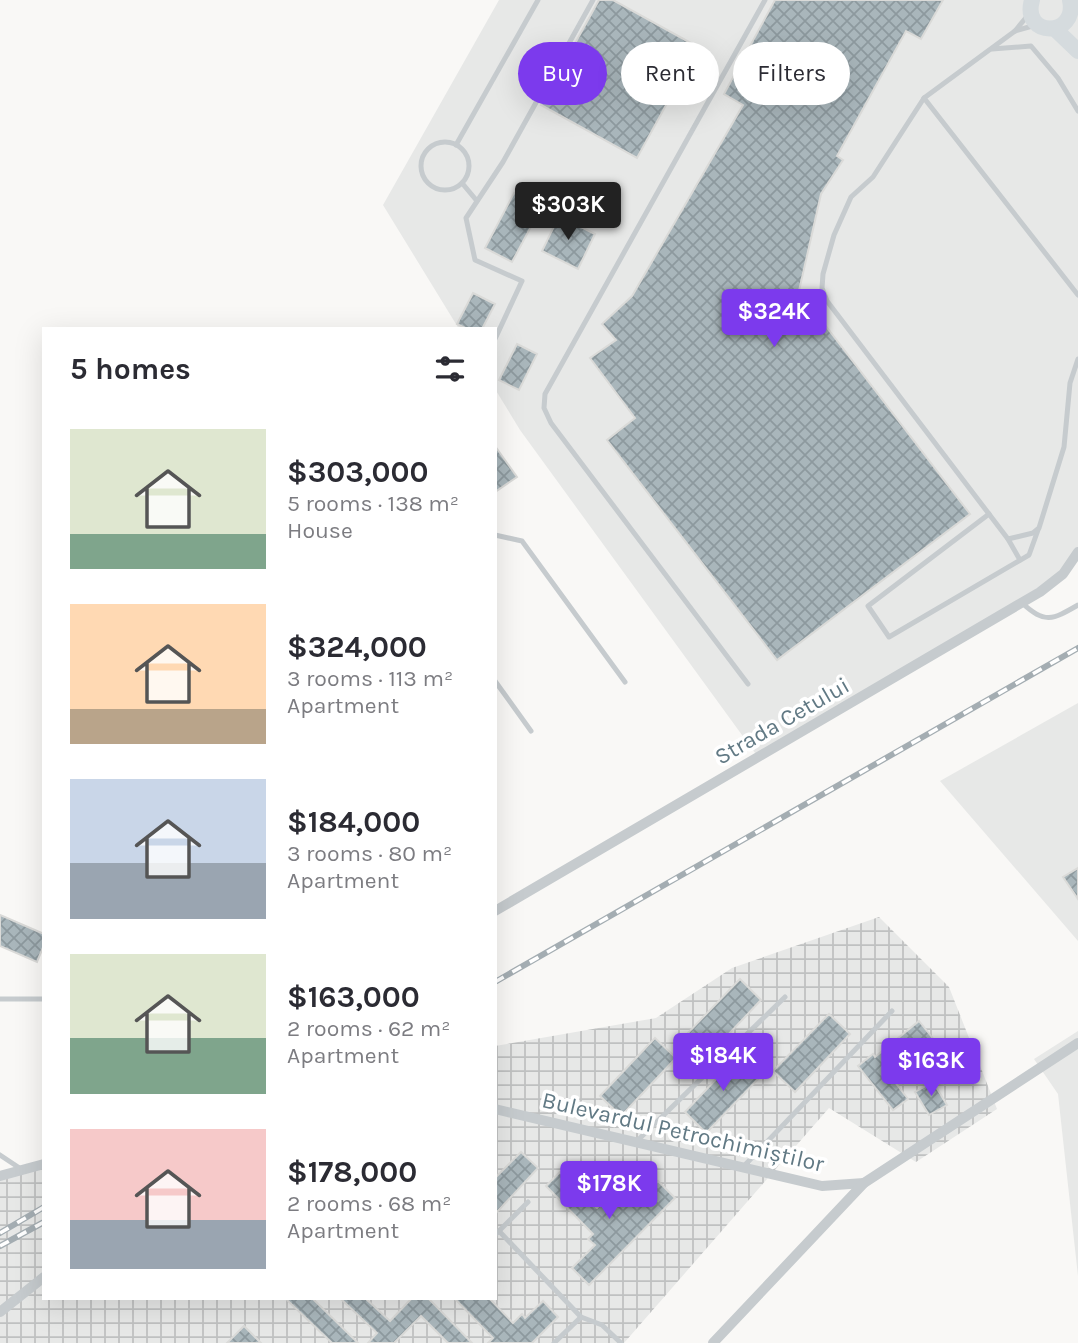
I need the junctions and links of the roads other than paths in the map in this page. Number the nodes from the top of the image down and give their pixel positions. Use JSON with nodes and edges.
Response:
{"nodes":[{"id":1,"x":538,"y":0,"type":"edge"},
{"id":2,"x":593,"y":0,"type":"edge"},
{"id":3,"x":765,"y":0,"type":"edge"},
{"id":4,"x":1070,"y":0,"type":"edge"},
{"id":5,"x":1033,"y":12,"type":"edge"},
{"id":6,"x":1069,"y":19,"type":"junction"},
{"id":7,"x":1055,"y":29,"type":"junction"},
{"id":8,"x":1015,"y":31,"type":"junction"},
{"id":9,"x":1078,"y":43,"type":"edge"},
{"id":10,"x":989,"y":49,"type":"junction"},
{"id":11,"x":1078,"y":51,"type":"edge"},
{"id":12,"x":924,"y":97,"type":"junction"},
{"id":13,"x":1078,"y":111,"type":"edge"},
{"id":14,"x":456,"y":145,"type":"junction"},
{"id":15,"x":462,"y":183,"type":"junction"},
{"id":16,"x":477,"y":201,"type":"junction"},
{"id":17,"x":1078,"y":295,"type":"edge"},
{"id":18,"x":497,"y":335,"type":"edge"},
{"id":19,"x":1078,"y":359,"type":"edge"},
{"id":20,"x":1076,"y":366,"type":"edge"},
{"id":21,"x":989,"y":514,"type":"junction"},
{"id":22,"x":1039,"y":528,"type":"junction"},
{"id":23,"x":497,"y":535,"type":"edge"},
{"id":24,"x":1007,"y":539,"type":"junction"},
{"id":25,"x":1078,"y":552,"type":"edge"},
{"id":26,"x":1020,"y":560,"type":"junction"},
{"id":27,"x":1022,"y":603,"type":"junction"},
{"id":28,"x":1078,"y":605,"type":"edge"},
{"id":29,"x":625,"y":682,"type":"dead end"},
{"id":30,"x":497,"y":684,"type":"edge"},
{"id":31,"x":748,"y":684,"type":"dead end"},
{"id":32,"x":531,"y":731,"type":"dead end"},
{"id":33,"x":497,"y":910,"type":"edge"},
{"id":34,"x":785,"y":997,"type":"dead end"},
{"id":35,"x":0,"y":999,"type":"edge"},
{"id":36,"x":42,"y":999,"type":"edge"},
{"id":37,"x":892,"y":1011,"type":"dead end"},
{"id":38,"x":1078,"y":1043,"type":"edge"},
{"id":39,"x":497,"y":1109,"type":"edge"},
{"id":40,"x":635,"y":1142,"type":"junction"},
{"id":41,"x":0,"y":1155,"type":"edge"},
{"id":42,"x":42,"y":1165,"type":"edge"},
{"id":43,"x":743,"y":1167,"type":"junction"},
{"id":44,"x":22,"y":1170,"type":"junction"},
{"id":45,"x":0,"y":1176,"type":"edge"},
{"id":46,"x":864,"y":1182,"type":"junction"},
{"id":47,"x":528,"y":1202,"type":"dead end"},
{"id":48,"x":497,"y":1233,"type":"edge"},
{"id":49,"x":42,"y":1278,"type":"edge"},
{"id":50,"x":0,"y":1312,"type":"edge"},
{"id":51,"x":581,"y":1317,"type":"junction"},
{"id":52,"x":554,"y":1343,"type":"edge"},
{"id":53,"x":621,"y":1343,"type":"edge"},
{"id":54,"x":713,"y":1343,"type":"edge"}],
"edges":[{"from":1,"to":14,"type":"lane"},
{"from":2,"to":16,"type":"lane"},
{"from":3,"to":31,"type":"lane"},
{"from":4,"to":6,"type":"main road"},
{"from":5,"to":7,"type":"main road"},
{"from":5,"to":8,"type":"lane"},
{"from":5,"to":8,"type":"lane"},
{"from":6,"to":7,"type":"main road"},
{"from":6,"to":9,"type":"main road"},
{"from":7,"to":11,"type":"main road"},
{"from":8,"to":10,"type":"lane"},
{"from":10,"to":12,"type":"lane"},
{"from":10,"to":13,"type":"lane"},
{"from":12,"to":17,"type":"lane"},
{"from":12,"to":21,"type":"lane"},
{"from":14,"to":15,"type":"lane"},
{"from":14,"to":15,"type":"lane"},
{"from":15,"to":16,"type":"lane"},
{"from":16,"to":18,"type":"lane"},
{"from":19,"to":20,"type":"lane"},
{"from":20,"to":22,"type":"lane"},
{"from":21,"to":24,"type":"lane"},
{"from":21,"to":26,"type":"lane"},
{"from":22,"to":24,"type":"lane"},
{"from":22,"to":26,"type":"lane"},
{"from":23,"to":29,"type":"lane"},
{"from":24,"to":26,"type":"lane"},
{"from":25,"to":27,"type":"street","name":"Strada Cetului"},
{"from":27,"to":28,"type":"lane"},
{"from":27,"to":33,"type":"street","name":"Strada Cetului"},
{"from":30,"to":32,"type":"lane"},
{"from":34,"to":40,"type":"lane"},
{"from":35,"to":36,"type":"lane"},
{"from":37,"to":43,"type":"lane"},
{"from":38,"to":46,"type":"street","name":"Bulevardul Petrochimiștilor"},
{"from":39,"to":40,"type":"street","name":"Bulevardul Petrochimiștilor"},
{"from":40,"to":43,"type":"street","name":"Bulevardul Petrochimiștilor"},
{"from":41,"to":44,"type":"lane"},
{"from":42,"to":44,"type":"street"},
{"from":43,"to":46,"type":"street","name":"Bulevardul Petrochimiștilor"},
{"from":44,"to":45,"type":"street"},
{"from":46,"to":54,"type":"street","name":"Bulevardul Petrochimiștilor"},
{"from":47,"to":48,"type":"lane"},
{"from":48,"to":51,"type":"lane"},
{"from":49,"to":50,"type":"street"},
{"from":51,"to":52,"type":"lane"},
{"from":51,"to":53,"type":"lane"}]}
